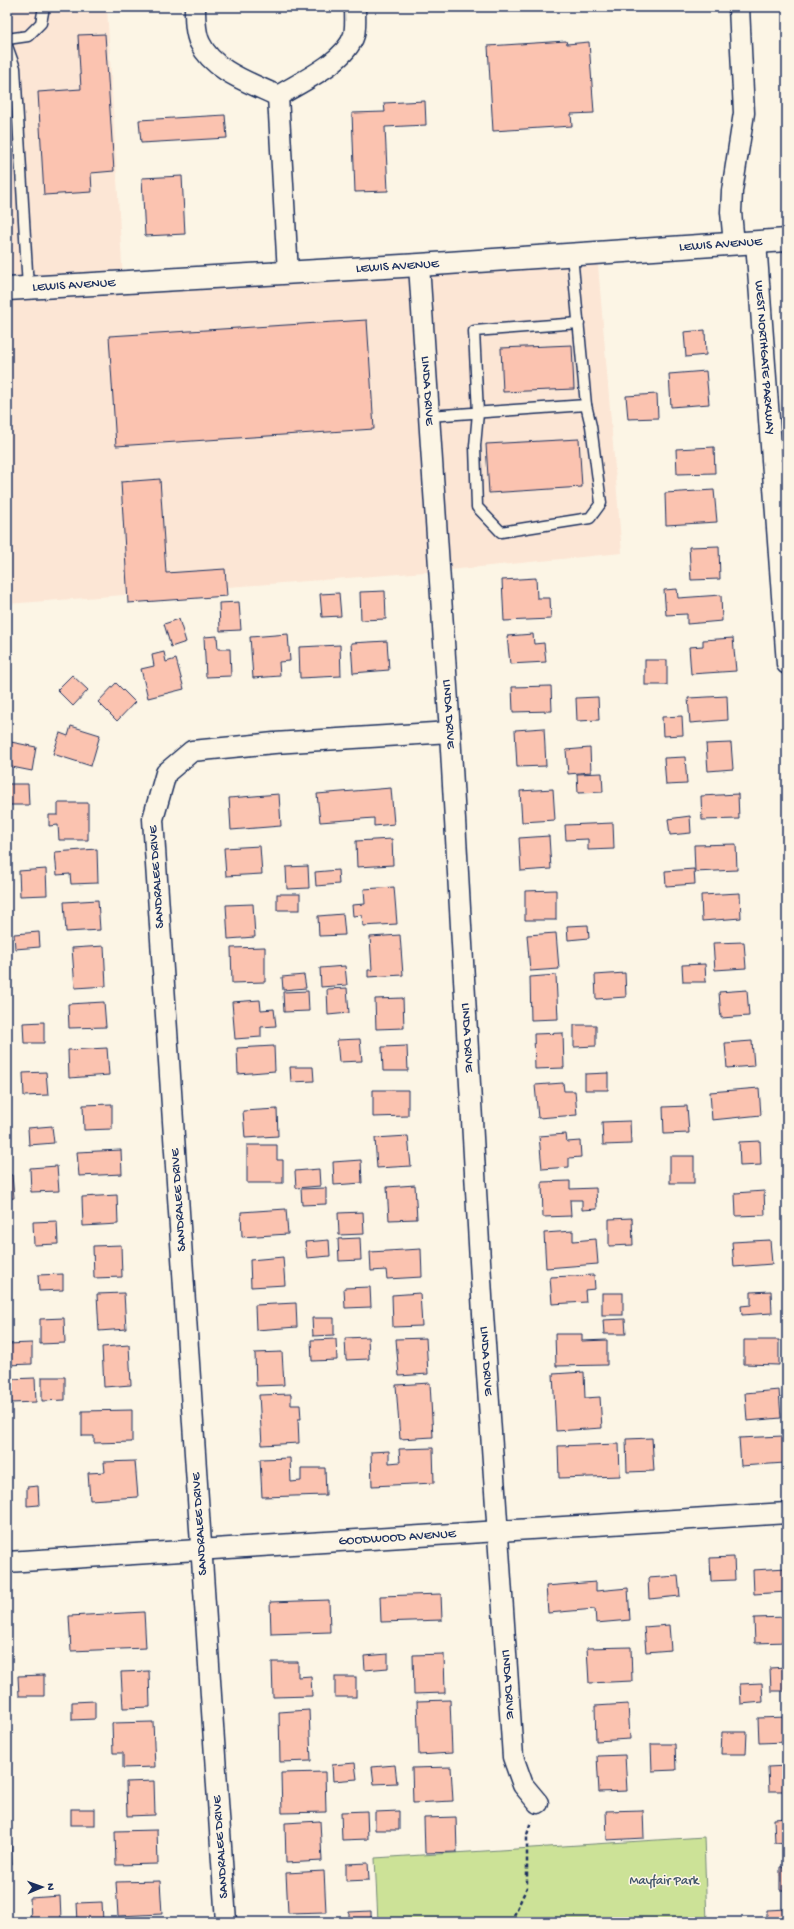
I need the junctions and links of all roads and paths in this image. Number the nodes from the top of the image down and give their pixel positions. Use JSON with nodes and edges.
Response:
{"nodes":[{"id":1,"x":44,"y":7,"type":"edge"},
{"id":2,"x":194,"y":7,"type":"edge"},
{"id":3,"x":355,"y":7,"type":"edge"},
{"id":4,"x":739,"y":7,"type":"edge"},
{"id":5,"x":7,"y":39,"type":"edge"},
{"id":6,"x":7,"y":46,"type":"edge"},
{"id":7,"x":278,"y":96,"type":"junction"},
{"id":8,"x":787,"y":240,"type":"edge"},
{"id":9,"x":756,"y":242,"type":"junction"},
{"id":10,"x":734,"y":244,"type":"junction"},
{"id":11,"x":572,"y":255,"type":"junction"},
{"id":12,"x":419,"y":265,"type":"junction"},
{"id":13,"x":288,"y":273,"type":"junction"},
{"id":14,"x":18,"y":288,"type":"edge"},
{"id":15,"x":579,"y":323,"type":"junction"},
{"id":16,"x":586,"y":405,"type":"junction"},
{"id":17,"x":478,"y":413,"type":"junction"},
{"id":18,"x":429,"y":416,"type":"junction"},
{"id":19,"x":787,"y":664,"type":"edge"},
{"id":20,"x":450,"y":732,"type":"junction"},
{"id":21,"x":787,"y":1513,"type":"edge"},
{"id":22,"x":498,"y":1531,"type":"junction"},
{"id":23,"x":202,"y":1550,"type":"junction"},
{"id":24,"x":7,"y":1562,"type":"edge"},
{"id":25,"x":538,"y":1803,"type":"joint"},
{"id":26,"x":226,"y":1922,"type":"edge"},
{"id":27,"x":511,"y":1922,"type":"edge"}],
"edges":[{"from":1,"to":5,"type":"lane"},
{"from":2,"to":7,"type":"street"},
{"from":3,"to":7,"type":"street"},
{"from":4,"to":10,"type":"street"},
{"from":6,"to":14,"type":"lane"},
{"from":7,"to":13,"type":"street"},
{"from":8,"to":9,"type":"main road","name":"LEWIS AVENUE"},
{"from":9,"to":10,"type":"main road","name":"LEWIS AVENUE"},
{"from":9,"to":19,"type":"street","name":"WEST NORTHGATE PARKWAY"},
{"from":10,"to":11,"type":"main road","name":"LEWIS AVENUE"},
{"from":11,"to":12,"type":"main road","name":"LEWIS AVENUE"},
{"from":11,"to":15,"type":"lane"},
{"from":12,"to":13,"type":"main road","name":"LEWIS AVENUE"},
{"from":12,"to":18,"type":"street","name":"LINDA DRIVE"},
{"from":13,"to":14,"type":"main road","name":"LEWIS AVENUE"},
{"from":15,"to":16,"type":"lane"},
{"from":15,"to":17,"type":"lane"},
{"from":16,"to":17,"type":"lane"},
{"from":16,"to":17,"type":"lane"},
{"from":17,"to":18,"type":"lane"},
{"from":18,"to":20,"type":"street","name":"LINDA DRIVE"},
{"from":20,"to":22,"type":"street","name":"LINDA DRIVE"},
{"from":20,"to":23,"type":"street","name":"SANDRALEE DRIVE"},
{"from":21,"to":22,"type":"street","name":"GOODWOOD AVENUE"},
{"from":22,"to":23,"type":"street","name":"GOODWOOD AVENUE"},
{"from":22,"to":25,"type":"street","name":"LINDA DRIVE"},
{"from":23,"to":24,"type":"street","name":"GOODWOOD AVENUE"},
{"from":23,"to":26,"type":"street","name":"SANDRALEE DRIVE"},
{"from":25,"to":27,"type":"path"}]}
